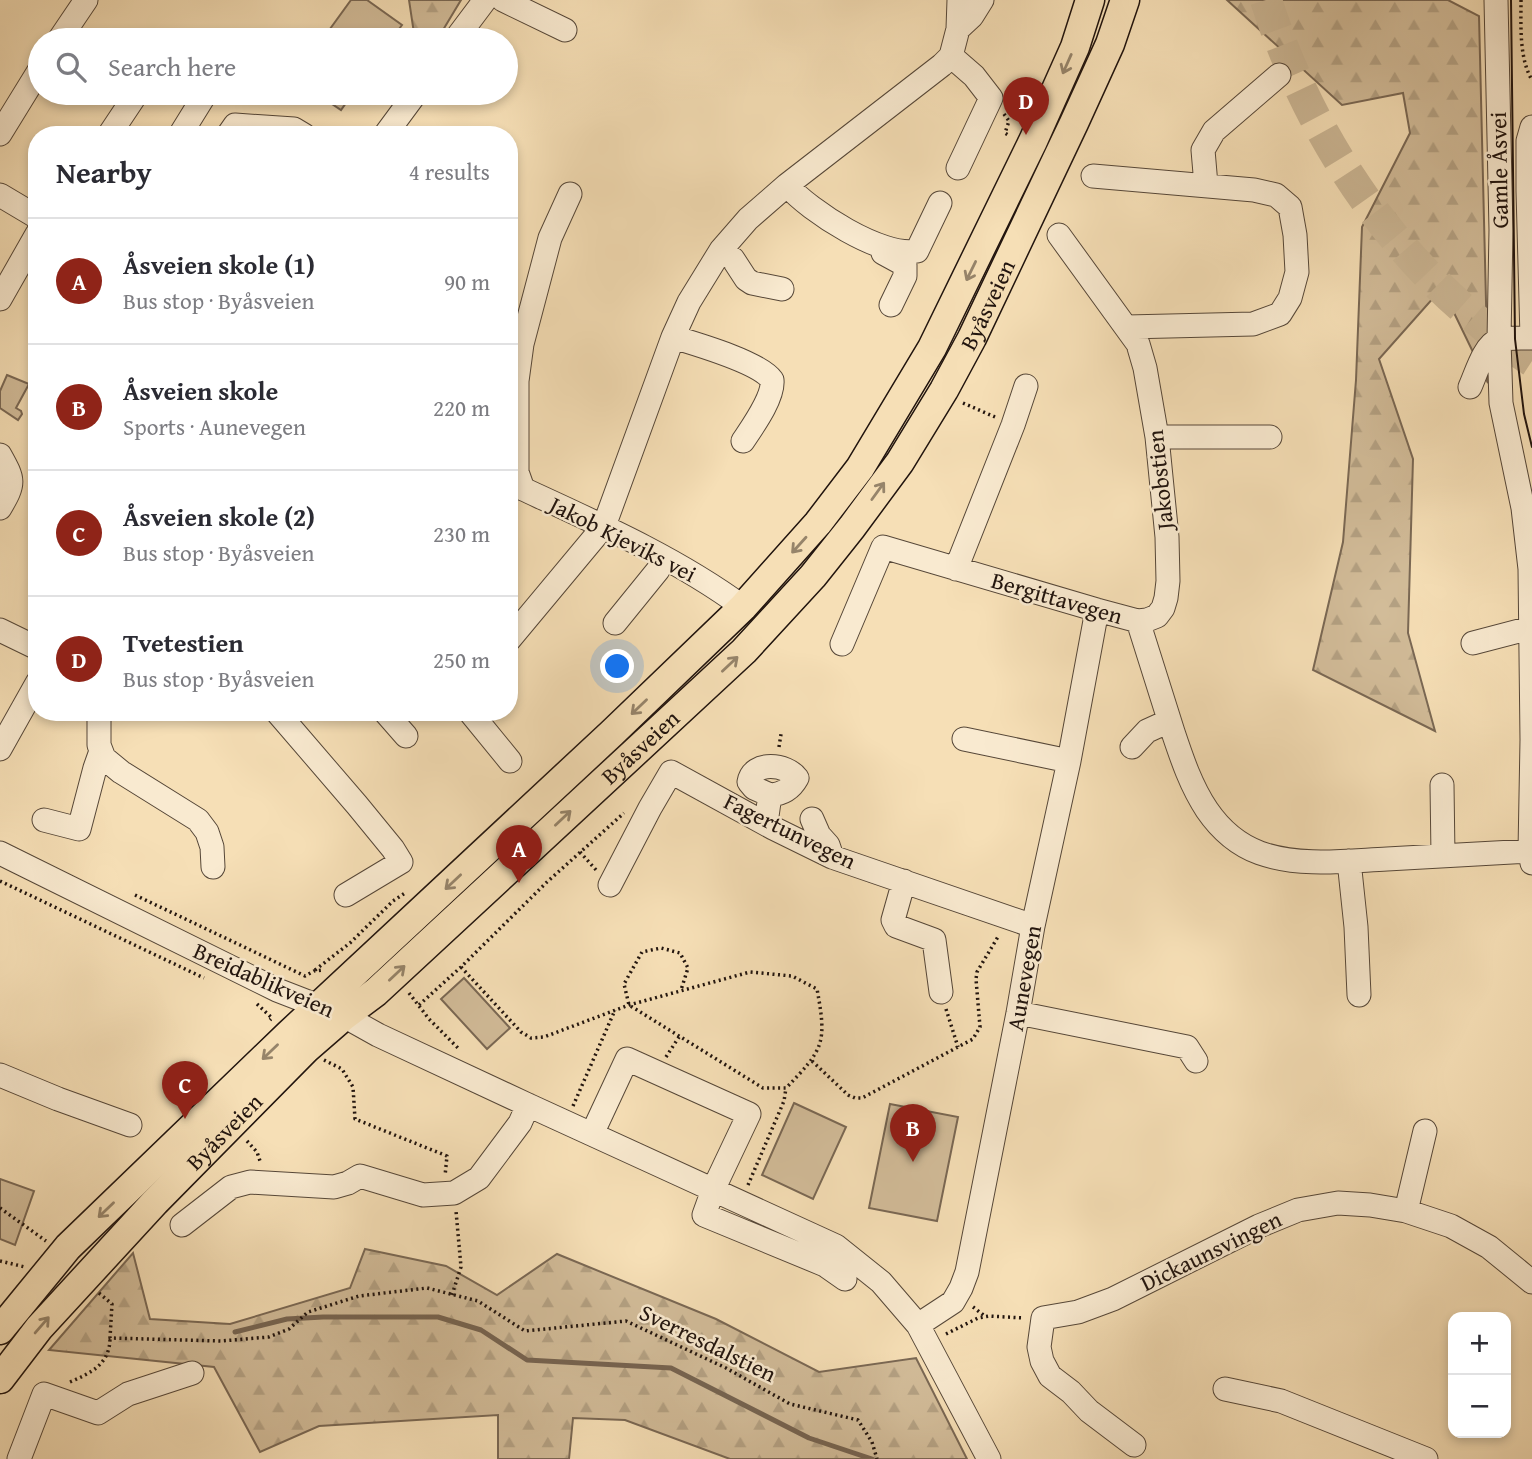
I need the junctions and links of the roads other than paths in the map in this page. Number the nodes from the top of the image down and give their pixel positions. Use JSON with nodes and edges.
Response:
{"nodes":[{"id":1,"x":86,"y":0,"type":"edge"},
{"id":2,"x":485,"y":0,"type":"edge"},
{"id":3,"x":503,"y":0,"type":"edge"},
{"id":4,"x":959,"y":0,"type":"edge"},
{"id":5,"x":982,"y":0,"type":"edge"},
{"id":6,"x":1090,"y":0,"type":"edge"},
{"id":7,"x":1125,"y":0,"type":"edge"},
{"id":8,"x":1496,"y":0,"type":"edge"},
{"id":9,"x":67,"y":28,"type":"edge"},
{"id":10,"x":464,"y":28,"type":"edge"},
{"id":11,"x":958,"y":29,"type":"junction"},
{"id":12,"x":565,"y":30,"type":"dead end"},
{"id":13,"x":951,"y":57,"type":"junction"},
{"id":14,"x":1279,"y":75,"type":"dead end"},
{"id":15,"x":28,"y":81,"type":"edge"},
{"id":16,"x":6,"y":104,"type":"edge"},
{"id":17,"x":129,"y":105,"type":"edge"},
{"id":18,"x":199,"y":105,"type":"edge"},
{"id":19,"x":407,"y":105,"type":"edge"},
{"id":20,"x":115,"y":126,"type":"edge"},
{"id":21,"x":186,"y":126,"type":"edge"},
{"id":22,"x":392,"y":126,"type":"edge"},
{"id":23,"x":1532,"y":127,"type":"edge"},
{"id":24,"x":0,"y":134,"type":"edge"},
{"id":25,"x":958,"y":167,"type":"dead end"},
{"id":26,"x":1093,"y":176,"type":"dead end"},
{"id":27,"x":787,"y":185,"type":"junction"},
{"id":28,"x":1206,"y":185,"type":"junction"},
{"id":29,"x":570,"y":194,"type":"dead end"},
{"id":30,"x":0,"y":195,"type":"edge"},
{"id":31,"x":940,"y":203,"type":"dead end"},
{"id":32,"x":28,"y":212,"type":"edge"},
{"id":33,"x":1059,"y":234,"type":"dead end"},
{"id":34,"x":880,"y":247,"type":"junction"},
{"id":35,"x":28,"y":250,"type":"edge"},
{"id":36,"x":721,"y":250,"type":"junction"},
{"id":37,"x":782,"y":289,"type":"dead end"},
{"id":38,"x":0,"y":299,"type":"edge"},
{"id":39,"x":1532,"y":300,"type":"edge"},
{"id":40,"x":891,"y":305,"type":"dead end"},
{"id":41,"x":1127,"y":327,"type":"junction"},
{"id":42,"x":673,"y":337,"type":"junction"},
{"id":43,"x":1532,"y":338,"type":"edge"},
{"id":44,"x":1499,"y":340,"type":"junction"},
{"id":45,"x":518,"y":374,"type":"edge"},
{"id":46,"x":1026,"y":386,"type":"dead end"},
{"id":47,"x":1470,"y":387,"type":"dead end"},
{"id":48,"x":1270,"y":436,"type":"dead end"},
{"id":49,"x":1157,"y":437,"type":"junction"},
{"id":50,"x":743,"y":441,"type":"dead end"},
{"id":51,"x":0,"y":455,"type":"edge"},
{"id":52,"x":518,"y":482,"type":"edge"},
{"id":53,"x":0,"y":508,"type":"edge"},
{"id":54,"x":604,"y":526,"type":"junction"},
{"id":55,"x":664,"y":558,"type":"junction"},
{"id":56,"x":956,"y":569,"type":"junction"},
{"id":57,"x":1531,"y":569,"type":"edge"},
{"id":58,"x":743,"y":607,"type":"junction"},
{"id":59,"x":1097,"y":610,"type":"junction"},
{"id":60,"x":1138,"y":621,"type":"junction"},
{"id":61,"x":615,"y":623,"type":"dead end"},
{"id":62,"x":1530,"y":628,"type":"junction"},
{"id":63,"x":518,"y":629,"type":"edge"},
{"id":64,"x":0,"y":630,"type":"edge"},
{"id":65,"x":1474,"y":643,"type":"dead end"},
{"id":66,"x":28,"y":644,"type":"edge"},
{"id":67,"x":842,"y":644,"type":"dead end"},
{"id":68,"x":28,"y":699,"type":"edge"},
{"id":69,"x":99,"y":721,"type":"edge"},
{"id":70,"x":285,"y":721,"type":"edge"},
{"id":71,"x":393,"y":721,"type":"edge"},
{"id":72,"x":477,"y":721,"type":"edge"},
{"id":73,"x":1169,"y":721,"type":"junction"},
{"id":74,"x":406,"y":736,"type":"dead end"},
{"id":75,"x":964,"y":739,"type":"dead end"},
{"id":76,"x":1132,"y":747,"type":"dead end"},
{"id":77,"x":0,"y":749,"type":"edge"},
{"id":78,"x":101,"y":751,"type":"junction"},
{"id":79,"x":510,"y":761,"type":"dead end"},
{"id":80,"x":1069,"y":761,"type":"junction"},
{"id":81,"x":1441,"y":785,"type":"dead end"},
{"id":82,"x":770,"y":795,"type":"dead end"},
{"id":83,"x":1531,"y":811,"type":"edge"},
{"id":84,"x":812,"y":819,"type":"dead end"},
{"id":85,"x":44,"y":820,"type":"dead end"},
{"id":86,"x":766,"y":823,"type":"junction"},
{"id":87,"x":0,"y":853,"type":"edge"},
{"id":88,"x":1443,"y":856,"type":"junction"},
{"id":89,"x":832,"y":857,"type":"junction"},
{"id":90,"x":1531,"y":857,"type":"edge"},
{"id":91,"x":1349,"y":861,"type":"junction"},
{"id":92,"x":213,"y":867,"type":"dead end"},
{"id":93,"x":602,"y":877,"type":"road end"},
{"id":94,"x":904,"y":881,"type":"junction"},
{"id":95,"x":346,"y":895,"type":"dead end"},
{"id":96,"x":1033,"y":926,"type":"junction"},
{"id":97,"x":941,"y":992,"type":"road end"},
{"id":98,"x":1359,"y":995,"type":"dead end"},
{"id":99,"x":332,"y":1011,"type":"junction"},
{"id":100,"x":1018,"y":1013,"type":"junction"},
{"id":101,"x":1196,"y":1061,"type":"dead end"},
{"id":102,"x":0,"y":1075,"type":"edge"},
{"id":103,"x":528,"y":1105,"type":"junction"},
{"id":104,"x":130,"y":1125,"type":"dead end"},
{"id":105,"x":1425,"y":1131,"type":"dead end"},
{"id":106,"x":592,"y":1134,"type":"junction"},
{"id":107,"x":713,"y":1190,"type":"junction"},
{"id":108,"x":1406,"y":1211,"type":"junction"},
{"id":109,"x":182,"y":1225,"type":"dead end"},
{"id":110,"x":845,"y":1279,"type":"dead end"},
{"id":111,"x":1532,"y":1282,"type":"edge"},
{"id":112,"x":918,"y":1325,"type":"junction"},
{"id":113,"x":0,"y":1331,"type":"edge"},
{"id":114,"x":192,"y":1373,"type":"dead end"},
{"id":115,"x":0,"y":1379,"type":"edge"},
{"id":116,"x":1225,"y":1389,"type":"dead end"},
{"id":117,"x":1134,"y":1445,"type":"dead end"},
{"id":118,"x":19,"y":1459,"type":"edge"},
{"id":119,"x":989,"y":1459,"type":"edge"},
{"id":120,"x":1426,"y":1459,"type":"edge"}],
"edges":[{"from":1,"to":9,"type":"street"},
{"from":2,"to":10,"type":"street"},
{"from":3,"to":12,"type":"street"},
{"from":4,"to":11,"type":"street"},
{"from":5,"to":11,"type":"street"},
{"from":6,"to":58,"type":"main road","name":"Byåsveien","one_way":true},
{"from":99,"to":7,"type":"main road","name":"Byåsveien","one_way":true},
{"from":8,"to":44,"type":"street","name":"Gamle Åsvei"},
{"from":11,"to":13,"type":"street"},
{"from":13,"to":25,"type":"street"},
{"from":13,"to":27,"type":"street"},
{"from":14,"to":28,"type":"street"},
{"from":15,"to":16,"type":"street"},
{"from":16,"to":24,"type":"street"},
{"from":17,"to":20,"type":"street"},
{"from":18,"to":21,"type":"street"},
{"from":19,"to":22,"type":"street"},
{"from":23,"to":39,"type":"street","name":"Gamle Åsvei"},
{"from":26,"to":28,"type":"street"},
{"from":27,"to":34,"type":"street"},
{"from":27,"to":36,"type":"street"},
{"from":28,"to":41,"type":"street"},
{"from":29,"to":45,"type":"street"},
{"from":30,"to":32,"type":"street"},
{"from":31,"to":34,"type":"street"},
{"from":33,"to":41,"type":"street","name":"Jakobstien"},
{"from":34,"to":40,"type":"street"},
{"from":35,"to":38,"type":"street"},
{"from":36,"to":37,"type":"street"},
{"from":36,"to":42,"type":"street"},
{"from":39,"to":43,"type":"street","name":"Gamle Åsvei"},
{"from":41,"to":49,"type":"street","name":"Jakobstien"},
{"from":42,"to":50,"type":"street"},
{"from":42,"to":54,"type":"street"},
{"from":43,"to":44,"type":"street","name":"Gamle Åsvei"},
{"from":44,"to":47,"type":"street"},
{"from":44,"to":57,"type":"street","name":"Gamle Åsvei"},
{"from":46,"to":56,"type":"street"},
{"from":48,"to":49,"type":"street"},
{"from":49,"to":60,"type":"street","name":"Jakobstien"},
{"from":51,"to":53,"type":"street"},
{"from":52,"to":54,"type":"street","name":"Jakob Kjeviks vei"},
{"from":54,"to":55,"type":"street","name":"Jakob Kjeviks vei"},
{"from":54,"to":63,"type":"street"},
{"from":55,"to":58,"type":"street","name":"Jakob Kjeviks vei"},
{"from":55,"to":61,"type":"street"},
{"from":56,"to":59,"type":"street","name":"Bergittavegen"},
{"from":56,"to":67,"type":"street","name":"Bergittavegen"},
{"from":57,"to":62,"type":"street","name":"Gamle Åsvei"},
{"from":58,"to":99,"type":"main road","name":"Byåsveien","one_way":true},
{"from":59,"to":60,"type":"street","name":"Bergittavegen"},
{"from":59,"to":80,"type":"street","name":"Aunevegen"},
{"from":60,"to":73,"type":"street","name":"Bergittavegen"},
{"from":62,"to":65,"type":"street"},
{"from":62,"to":83,"type":"street","name":"Gamle Åsvei"},
{"from":64,"to":66,"type":"street"},
{"from":68,"to":77,"type":"street"},
{"from":69,"to":78,"type":"street"},
{"from":70,"to":95,"type":"street"},
{"from":71,"to":74,"type":"street"},
{"from":72,"to":79,"type":"street"},
{"from":73,"to":76,"type":"street"},
{"from":73,"to":91,"type":"street","name":"Bergittavegen"},
{"from":75,"to":80,"type":"street"},
{"from":78,"to":85,"type":"street"},
{"from":78,"to":92,"type":"street"},
{"from":80,"to":96,"type":"street","name":"Aunevegen"},
{"from":81,"to":88,"type":"street"},
{"from":82,"to":86,"type":"street"},
{"from":83,"to":90,"type":"street","name":"Gamle Åsvei"},
{"from":84,"to":89,"type":"street"},
{"from":86,"to":89,"type":"street","name":"Fagertunvegen"},
{"from":86,"to":93,"type":"street","name":"Fagertunvegen"},
{"from":87,"to":99,"type":"street","name":"Breidablikveien"},
{"from":88,"to":90,"type":"street","name":"Bergittavegen"},
{"from":88,"to":91,"type":"street","name":"Bergittavegen"},
{"from":89,"to":94,"type":"street","name":"Fagertunvegen"},
{"from":91,"to":98,"type":"street"},
{"from":94,"to":96,"type":"street","name":"Fagertunvegen"},
{"from":94,"to":97,"type":"street"},
{"from":96,"to":100,"type":"street","name":"Aunevegen"},
{"from":99,"to":103,"type":"street","name":"Breidablikveien"},
{"from":99,"to":113,"type":"main road","name":"Byåsveien","one_way":true},
{"from":115,"to":99,"type":"main road","name":"Byåsveien","one_way":true},
{"from":100,"to":101,"type":"street"},
{"from":100,"to":112,"type":"street","name":"Aunevegen"},
{"from":102,"to":104,"type":"street"},
{"from":103,"to":106,"type":"street","name":"Breidablikveien"},
{"from":103,"to":109,"type":"street"},
{"from":105,"to":108,"type":"street"},
{"from":106,"to":107,"type":"street","name":"Breidablikveien"},
{"from":106,"to":107,"type":"street"},
{"from":107,"to":110,"type":"street"},
{"from":107,"to":112,"type":"street","name":"Breidablikveien"},
{"from":108,"to":111,"type":"street","name":"Dickaunsvingen"},
{"from":108,"to":117,"type":"street","name":"Dickaunsvingen"},
{"from":112,"to":119,"type":"street","name":"Breidablikveien"},
{"from":114,"to":118,"type":"street"},
{"from":116,"to":120,"type":"street"}]}
